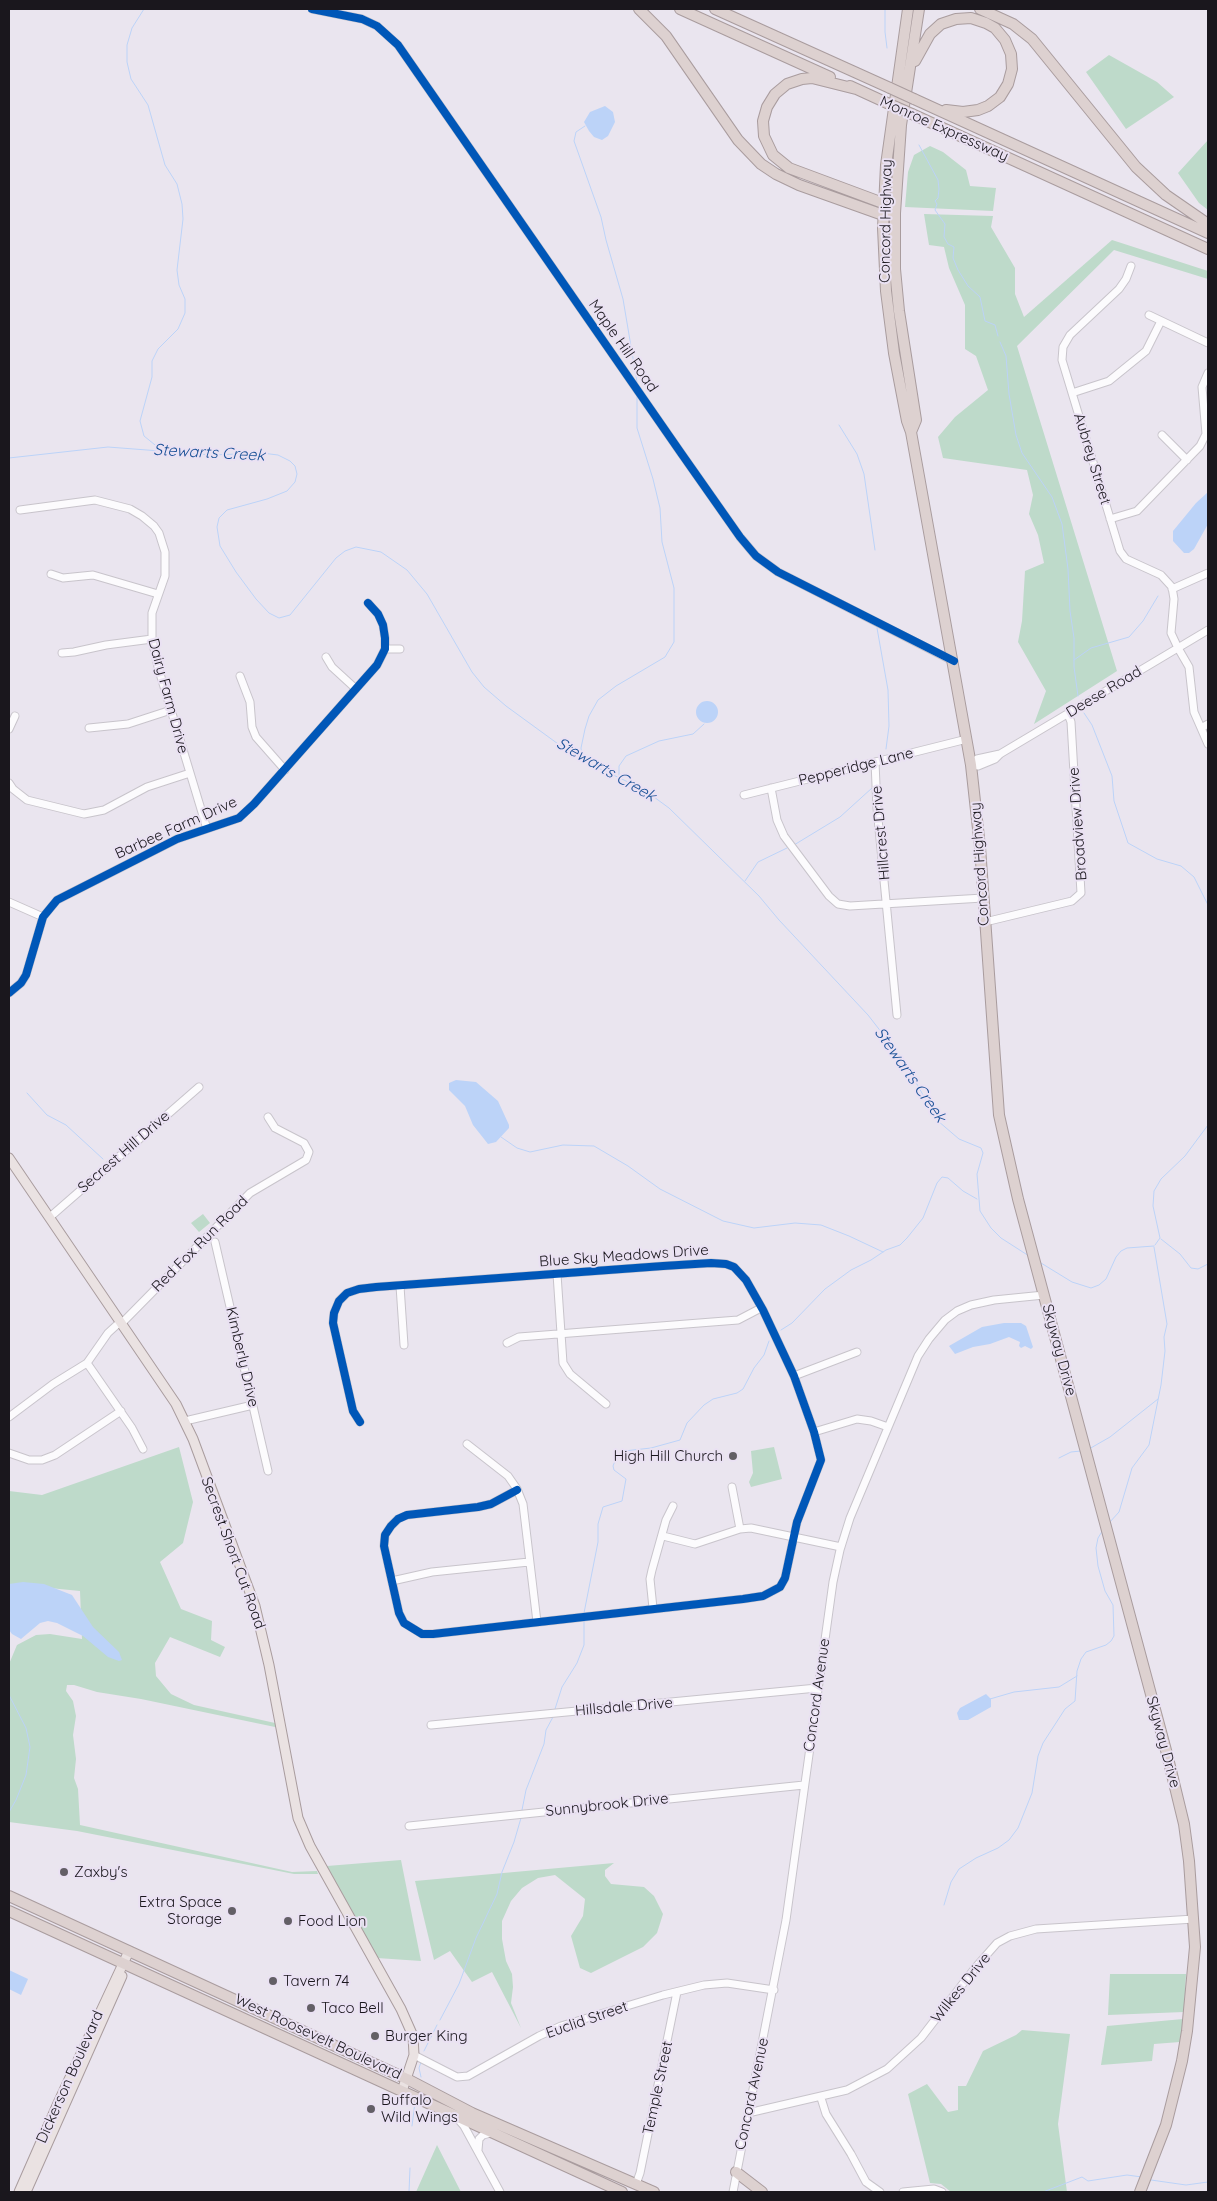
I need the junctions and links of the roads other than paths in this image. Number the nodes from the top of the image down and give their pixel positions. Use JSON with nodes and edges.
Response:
{"nodes":[{"id":1,"x":312,"y":9,"type":"edge"},
{"id":2,"x":638,"y":9,"type":"edge"},
{"id":3,"x":680,"y":9,"type":"edge"},
{"id":4,"x":715,"y":9,"type":"edge"},
{"id":5,"x":908,"y":9,"type":"edge"},
{"id":6,"x":919,"y":9,"type":"edge"},
{"id":7,"x":980,"y":9,"type":"edge"},
{"id":8,"x":909,"y":75,"type":"junction"},
{"id":9,"x":856,"y":89,"type":"junction"},
{"id":10,"x":928,"y":106,"type":"junction"},
{"id":11,"x":884,"y":203,"type":"junction"},
{"id":12,"x":894,"y":213,"type":"junction"},
{"id":13,"x":883,"y":215,"type":"junction"},
{"id":14,"x":1208,"y":224,"type":"edge"},
{"id":15,"x":1208,"y":233,"type":"edge"},
{"id":16,"x":1208,"y":249,"type":"edge"},
{"id":17,"x":1131,"y":266,"type":"dead end"},
{"id":18,"x":1148,"y":315,"type":"dead end"},
{"id":19,"x":1160,"y":321,"type":"junction"},
{"id":20,"x":1208,"y":343,"type":"edge"},
{"id":21,"x":1208,"y":373,"type":"edge"},
{"id":22,"x":1072,"y":393,"type":"junction"},
{"id":23,"x":911,"y":432,"type":"junction"},
{"id":24,"x":1162,"y":435,"type":"dead end"},
{"id":25,"x":1187,"y":460,"type":"junction"},
{"id":26,"x":20,"y":510,"type":"dead end"},
{"id":27,"x":1110,"y":519,"type":"junction"},
{"id":28,"x":1208,"y":573,"type":"edge"},
{"id":29,"x":51,"y":574,"type":"dead end"},
{"id":30,"x":1172,"y":589,"type":"junction"},
{"id":31,"x":158,"y":594,"type":"junction"},
{"id":32,"x":368,"y":603,"type":"dead end"},
{"id":33,"x":1208,"y":630,"type":"edge"},
{"id":34,"x":152,"y":639,"type":"junction"},
{"id":35,"x":1178,"y":648,"type":"junction"},
{"id":36,"x":385,"y":649,"type":"junction"},
{"id":37,"x":400,"y":649,"type":"dead end"},
{"id":38,"x":62,"y":653,"type":"dead end"},
{"id":39,"x":326,"y":657,"type":"dead end"},
{"id":40,"x":954,"y":661,"type":"junction"},
{"id":41,"x":240,"y":676,"type":"dead end"},
{"id":42,"x":356,"y":689,"type":"junction"},
{"id":43,"x":171,"y":710,"type":"junction"},
{"id":44,"x":1068,"y":714,"type":"junction"},
{"id":45,"x":15,"y":716,"type":"dead end"},
{"id":46,"x":1205,"y":726,"type":"edge"},
{"id":47,"x":89,"y":728,"type":"dead end"},
{"id":48,"x":9,"y":729,"type":"edge"},
{"id":49,"x":968,"y":739,"type":"junction"},
{"id":50,"x":1208,"y":744,"type":"edge"},
{"id":51,"x":875,"y":762,"type":"junction"},
{"id":52,"x":971,"y":765,"type":"junction"},
{"id":53,"x":285,"y":770,"type":"junction"},
{"id":54,"x":190,"y":773,"type":"junction"},
{"id":55,"x":9,"y":783,"type":"edge"},
{"id":56,"x":771,"y":788,"type":"junction"},
{"id":57,"x":744,"y":795,"type":"dead end"},
{"id":58,"x":207,"y":829,"type":"junction"},
{"id":59,"x":983,"y":898,"type":"junction"},
{"id":60,"x":9,"y":902,"type":"edge"},
{"id":61,"x":887,"y":903,"type":"junction"},
{"id":62,"x":43,"y":917,"type":"junction"},
{"id":63,"x":984,"y":922,"type":"junction"},
{"id":64,"x":9,"y":993,"type":"edge"},
{"id":65,"x":897,"y":1015,"type":"dead end"},
{"id":66,"x":199,"y":1087,"type":"dead end"},
{"id":67,"x":268,"y":1117,"type":"dead end"},
{"id":68,"x":9,"y":1158,"type":"edge"},
{"id":69,"x":50,"y":1217,"type":"junction"},
{"id":70,"x":216,"y":1242,"type":"dead end"},
{"id":71,"x":557,"y":1274,"type":"junction"},
{"id":72,"x":400,"y":1286,"type":"junction"},
{"id":73,"x":1044,"y":1296,"type":"junction"},
{"id":74,"x":761,"y":1308,"type":"junction"},
{"id":75,"x":120,"y":1323,"type":"junction"},
{"id":76,"x":561,"y":1334,"type":"junction"},
{"id":77,"x":507,"y":1343,"type":"dead end"},
{"id":78,"x":404,"y":1345,"type":"dead end"},
{"id":79,"x":857,"y":1352,"type":"dead end"},
{"id":80,"x":87,"y":1363,"type":"junction"},
{"id":81,"x":794,"y":1376,"type":"junction"},
{"id":82,"x":606,"y":1404,"type":"dead end"},
{"id":83,"x":253,"y":1406,"type":"junction"},
{"id":84,"x":121,"y":1412,"type":"junction"},
{"id":85,"x":9,"y":1417,"type":"edge"},
{"id":86,"x":185,"y":1421,"type":"junction"},
{"id":87,"x":360,"y":1422,"type":"dead end"},
{"id":88,"x":888,"y":1427,"type":"junction"},
{"id":89,"x":814,"y":1432,"type":"junction"},
{"id":90,"x":467,"y":1444,"type":"dead end"},
{"id":91,"x":142,"y":1449,"type":"dead end"},
{"id":92,"x":9,"y":1453,"type":"edge"},
{"id":93,"x":268,"y":1471,"type":"dead end"},
{"id":94,"x":732,"y":1487,"type":"dead end"},
{"id":95,"x":517,"y":1490,"type":"junction"},
{"id":96,"x":672,"y":1506,"type":"dead end"},
{"id":97,"x":740,"y":1529,"type":"junction"},
{"id":98,"x":663,"y":1536,"type":"junction"},
{"id":99,"x":793,"y":1537,"type":"junction"},
{"id":100,"x":840,"y":1547,"type":"junction"},
{"id":101,"x":530,"y":1562,"type":"junction"},
{"id":102,"x":392,"y":1581,"type":"junction"},
{"id":103,"x":653,"y":1608,"type":"junction"},
{"id":104,"x":537,"y":1622,"type":"junction"},
{"id":105,"x":817,"y":1688,"type":"junction"},
{"id":106,"x":431,"y":1725,"type":"dead end"},
{"id":107,"x":804,"y":1785,"type":"junction"},
{"id":108,"x":409,"y":1826,"type":"dead end"},
{"id":109,"x":9,"y":1896,"type":"edge"},
{"id":110,"x":9,"y":1911,"type":"edge"},
{"id":111,"x":1194,"y":1918,"type":"junction"},
{"id":112,"x":129,"y":1951,"type":"junction"},
{"id":113,"x":124,"y":1964,"type":"junction"},
{"id":114,"x":774,"y":1990,"type":"junction"},
{"id":115,"x":678,"y":1992,"type":"junction"},
{"id":116,"x":82,"y":2053,"type":"junction"},
{"id":117,"x":414,"y":2054,"type":"junction"},
{"id":118,"x":408,"y":2079,"type":"junction"},
{"id":119,"x":75,"y":2082,"type":"junction"},
{"id":120,"x":402,"y":2091,"type":"junction"},
{"id":121,"x":821,"y":2098,"type":"junction"},
{"id":122,"x":748,"y":2113,"type":"junction"},
{"id":123,"x":455,"y":2116,"type":"junction"},
{"id":124,"x":491,"y":2133,"type":"junction"},
{"id":125,"x":478,"y":2153,"type":"junction"},
{"id":126,"x":736,"y":2172,"type":"junction"},
{"id":127,"x":636,"y":2184,"type":"junction"},
{"id":128,"x":19,"y":2192,"type":"edge"},
{"id":129,"x":26,"y":2192,"type":"edge"},
{"id":130,"x":500,"y":2192,"type":"edge"},
{"id":131,"x":621,"y":2192,"type":"edge"},
{"id":132,"x":654,"y":2192,"type":"edge"},
{"id":133,"x":733,"y":2192,"type":"edge"},
{"id":134,"x":762,"y":2192,"type":"edge"},
{"id":135,"x":880,"y":2192,"type":"edge"},
{"id":136,"x":903,"y":2192,"type":"edge"},
{"id":137,"x":942,"y":2192,"type":"edge"},
{"id":138,"x":1140,"y":2192,"type":"edge"}],
"edges":[{"from":1,"to":40,"type":"street","name":"Maple Hill Road"},
{"from":2,"to":13,"type":"highway"},
{"from":3,"to":9,"type":"highway","name":"Monroe Expressway"},
{"from":4,"to":10,"type":"highway","name":"Monroe Expressway","bridge":true},
{"from":5,"to":11,"type":"highway","name":"Concord Highway"},
{"from":6,"to":8,"type":"highway","name":"Concord Highway"},
{"from":7,"to":14,"type":"highway"},
{"from":8,"to":10,"type":"highway"},
{"from":8,"to":12,"type":"highway","name":"Concord Highway"},
{"from":9,"to":11,"type":"highway"},
{"from":9,"to":16,"type":"highway","name":"Monroe Expressway","bridge":true},
{"from":10,"to":15,"type":"highway","name":"Monroe Expressway"},
{"from":11,"to":12,"type":"highway"},
{"from":11,"to":13,"type":"highway","name":"Concord Highway"},
{"from":12,"to":13,"type":"highway"},
{"from":12,"to":23,"type":"highway","name":"Concord Highway"},
{"from":13,"to":23,"type":"highway","name":"Concord Highway"},
{"from":17,"to":22,"type":"street","name":"Aubrey Street"},
{"from":18,"to":19,"type":"street"},
{"from":19,"to":20,"type":"street"},
{"from":19,"to":22,"type":"street"},
{"from":21,"to":25,"type":"street"},
{"from":22,"to":27,"type":"street","name":"Aubrey Street"},
{"from":23,"to":40,"type":"highway","name":"Concord Highway"},
{"from":24,"to":25,"type":"street"},
{"from":25,"to":27,"type":"street"},
{"from":26,"to":31,"type":"street","name":"Dairy Farm Drive"},
{"from":27,"to":30,"type":"street","name":"Aubrey Street"},
{"from":28,"to":30,"type":"street"},
{"from":29,"to":31,"type":"street"},
{"from":30,"to":35,"type":"street"},
{"from":31,"to":34,"type":"street","name":"Dairy Farm Drive"},
{"from":32,"to":36,"type":"street"},
{"from":33,"to":35,"type":"street","name":"Deese Road"},
{"from":34,"to":38,"type":"street"},
{"from":34,"to":43,"type":"street","name":"Dairy Farm Drive"},
{"from":35,"to":44,"type":"street","name":"Deese Road"},
{"from":35,"to":46,"type":"street"},
{"from":36,"to":37,"type":"street"},
{"from":36,"to":42,"type":"street","name":"Barbee Farm Drive"},
{"from":39,"to":42,"type":"street"},
{"from":40,"to":49,"type":"highway","name":"Concord Highway"},
{"from":41,"to":53,"type":"street"},
{"from":42,"to":53,"type":"street","name":"Barbee Farm Drive"},
{"from":43,"to":47,"type":"street"},
{"from":43,"to":54,"type":"street","name":"Dairy Farm Drive"},
{"from":44,"to":52,"type":"street","name":"Deese Road"},
{"from":44,"to":63,"type":"street","name":"Broadview Drive"},
{"from":45,"to":48,"type":"street"},
{"from":46,"to":50,"type":"street"},
{"from":49,"to":51,"type":"street","name":"Pepperidge Lane"},
{"from":49,"to":52,"type":"highway","name":"Concord Highway"},
{"from":51,"to":56,"type":"street","name":"Pepperidge Lane"},
{"from":51,"to":61,"type":"street","name":"Hillcrest Drive"},
{"from":52,"to":59,"type":"highway","name":"Concord Highway"},
{"from":53,"to":58,"type":"street","name":"Barbee Farm Drive"},
{"from":54,"to":55,"type":"street"},
{"from":54,"to":58,"type":"street","name":"Dairy Farm Drive"},
{"from":56,"to":57,"type":"street","name":"Pepperidge Lane"},
{"from":56,"to":61,"type":"street"},
{"from":58,"to":62,"type":"street","name":"Barbee Farm Drive"},
{"from":59,"to":61,"type":"street"},
{"from":59,"to":63,"type":"highway","name":"Concord Highway"},
{"from":60,"to":62,"type":"street"},
{"from":61,"to":65,"type":"street","name":"Hillcrest Drive"},
{"from":62,"to":64,"type":"street","name":"Barbee Farm Drive"},
{"from":63,"to":73,"type":"highway","name":"Concord Highway"},
{"from":66,"to":69,"type":"street","name":"Secrest Hill Drive"},
{"from":67,"to":75,"type":"street","name":"Red Fox Run Road"},
{"from":68,"to":69,"type":"main road","name":"Secrest Short Cut Road"},
{"from":69,"to":75,"type":"main road","name":"Secrest Short Cut Road"},
{"from":70,"to":83,"type":"street","name":"Kimberly Drive"},
{"from":71,"to":72,"type":"street","name":"Blue Sky Meadows Drive"},
{"from":71,"to":74,"type":"street","name":"Blue Sky Meadows Drive"},
{"from":71,"to":76,"type":"street"},
{"from":72,"to":78,"type":"street"},
{"from":72,"to":87,"type":"street","name":"Blue Sky Meadows Drive"},
{"from":73,"to":88,"type":"street","name":"Concord Avenue"},
{"from":73,"to":111,"type":"highway","name":"Skyway Drive"},
{"from":74,"to":76,"type":"street"},
{"from":74,"to":81,"type":"street","name":"Blue Sky Meadows Drive"},
{"from":75,"to":80,"type":"street"},
{"from":75,"to":86,"type":"main road","name":"Secrest Short Cut Road"},
{"from":76,"to":77,"type":"street"},
{"from":76,"to":82,"type":"street"},
{"from":79,"to":81,"type":"street"},
{"from":80,"to":84,"type":"street"},
{"from":80,"to":85,"type":"street"},
{"from":81,"to":89,"type":"street","name":"Blue Sky Meadows Drive"},
{"from":83,"to":86,"type":"street"},
{"from":83,"to":93,"type":"street","name":"Kimberly Drive"},
{"from":84,"to":91,"type":"street"},
{"from":84,"to":92,"type":"street"},
{"from":86,"to":117,"type":"main road","name":"Secrest Short Cut Road"},
{"from":88,"to":89,"type":"street"},
{"from":88,"to":100,"type":"street","name":"Concord Avenue"},
{"from":89,"to":99,"type":"street","name":"Blue Sky Meadows Drive"},
{"from":90,"to":95,"type":"street"},
{"from":94,"to":97,"type":"street"},
{"from":95,"to":101,"type":"street"},
{"from":95,"to":102,"type":"street","name":"Blue Sky Meadows Drive"},
{"from":96,"to":98,"type":"street"},
{"from":97,"to":98,"type":"street"},
{"from":97,"to":99,"type":"street"},
{"from":98,"to":103,"type":"street"},
{"from":99,"to":100,"type":"street"},
{"from":99,"to":103,"type":"street","name":"Blue Sky Meadows Drive"},
{"from":100,"to":105,"type":"street","name":"Concord Avenue"},
{"from":101,"to":102,"type":"street"},
{"from":101,"to":104,"type":"street"},
{"from":102,"to":104,"type":"street","name":"Blue Sky Meadows Drive"},
{"from":103,"to":104,"type":"street","name":"Blue Sky Meadows Drive"},
{"from":105,"to":106,"type":"street","name":"Hillsdale Drive"},
{"from":105,"to":107,"type":"street","name":"Concord Avenue"},
{"from":107,"to":108,"type":"street","name":"Sunnybrook Drive"},
{"from":107,"to":114,"type":"street","name":"Concord Avenue"},
{"from":109,"to":112,"type":"highway","name":"West Roosevelt Boulevard"},
{"from":110,"to":113,"type":"highway","name":"West Roosevelt Boulevard"},
{"from":111,"to":121,"type":"street","name":"Wilkes Drive"},
{"from":111,"to":138,"type":"highway","name":"Skyway Drive"},
{"from":112,"to":113,"type":"main road","name":"Dickerson Boulevard"},
{"from":112,"to":118,"type":"highway","name":"West Roosevelt Boulevard"},
{"from":113,"to":116,"type":"main road","name":"Dickerson Boulevard"},
{"from":113,"to":119,"type":"main road","name":"Dickerson Boulevard"},
{"from":113,"to":120,"type":"highway","name":"West Roosevelt Boulevard"},
{"from":114,"to":115,"type":"street","name":"Euclid Street"},
{"from":114,"to":122,"type":"street","name":"Concord Avenue"},
{"from":115,"to":117,"type":"street","name":"Euclid Street"},
{"from":115,"to":127,"type":"street","name":"Temple Street"},
{"from":116,"to":119,"type":"main road"},
{"from":116,"to":128,"type":"main road","name":"Dickerson Boulevard"},
{"from":117,"to":118,"type":"main road","name":"Secrest Short Cut Road"},
{"from":118,"to":120,"type":"main road","name":"Secrest Short Cut Road"},
{"from":118,"to":127,"type":"highway","name":"West Roosevelt Boulevard"},
{"from":119,"to":129,"type":"main road","name":"Dickerson Boulevard"},
{"from":120,"to":123,"type":"highway","name":"West Roosevelt Boulevard"},
{"from":121,"to":122,"type":"street","name":"Wilkes Drive"},
{"from":121,"to":135,"type":"street"},
{"from":122,"to":126,"type":"street","name":"Concord Avenue"},
{"from":123,"to":124,"type":"highway","name":"West Roosevelt Boulevard"},
{"from":123,"to":125,"type":"street"},
{"from":124,"to":125,"type":"street"},
{"from":124,"to":131,"type":"highway","name":"West Roosevelt Boulevard"},
{"from":125,"to":130,"type":"street"},
{"from":126,"to":133,"type":"street","name":"Concord Avenue"},
{"from":126,"to":134,"type":"highway"},
{"from":127,"to":132,"type":"highway","name":"West Roosevelt Boulevard"},
{"from":136,"to":137,"type":"street"}]}
